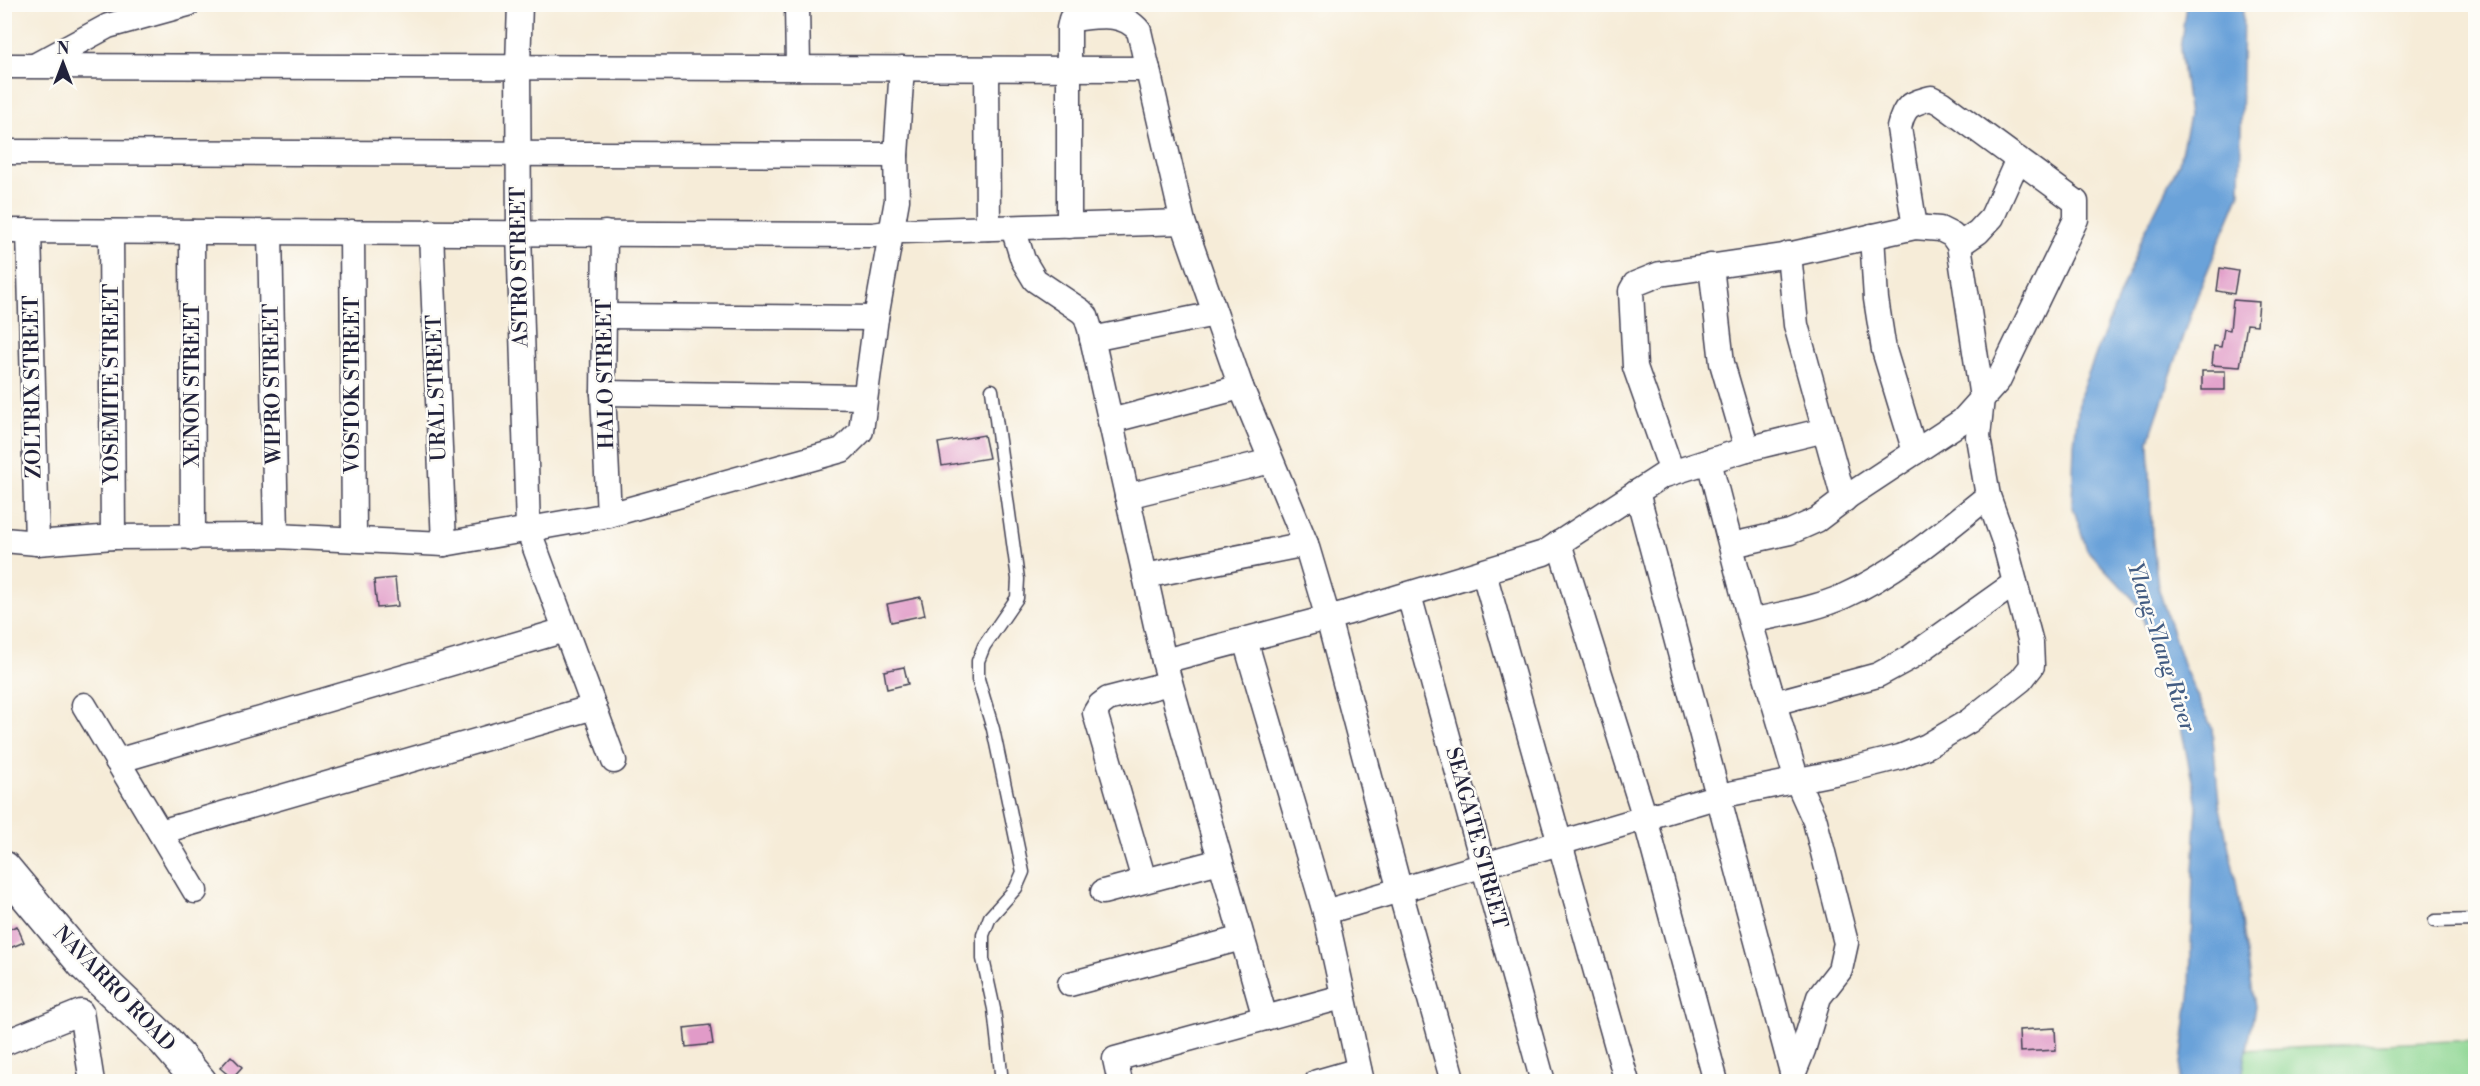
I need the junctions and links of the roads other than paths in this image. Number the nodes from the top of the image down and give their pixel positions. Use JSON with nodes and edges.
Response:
{"nodes":[{"id":1,"x":188,"y":4,"type":"edge"},
{"id":2,"x":520,"y":4,"type":"edge"},
{"id":3,"x":797,"y":4,"type":"edge"},
{"id":4,"x":4,"y":66,"type":"edge"},
{"id":5,"x":34,"y":66,"type":"junction"},
{"id":6,"x":518,"y":66,"type":"junction"},
{"id":7,"x":798,"y":68,"type":"junction"},
{"id":8,"x":902,"y":68,"type":"junction"},
{"id":9,"x":987,"y":69,"type":"junction"},
{"id":10,"x":1069,"y":69,"type":"junction"},
{"id":11,"x":1148,"y":69,"type":"junction"},
{"id":12,"x":4,"y":152,"type":"edge"},
{"id":13,"x":518,"y":153,"type":"junction"},
{"id":14,"x":896,"y":155,"type":"junction"},
{"id":15,"x":2018,"y":159,"type":"junction"},
{"id":16,"x":1183,"y":222,"type":"junction"},
{"id":17,"x":1069,"y":226,"type":"junction"},
{"id":18,"x":1915,"y":227,"type":"junction"},
{"id":19,"x":988,"y":228,"type":"junction"},
{"id":20,"x":1013,"y":228,"type":"junction"},
{"id":21,"x":4,"y":231,"type":"edge"},
{"id":22,"x":29,"y":231,"type":"junction"},
{"id":23,"x":111,"y":232,"type":"junction"},
{"id":24,"x":192,"y":232,"type":"junction"},
{"id":25,"x":270,"y":232,"type":"junction"},
{"id":26,"x":352,"y":232,"type":"junction"},
{"id":27,"x":431,"y":232,"type":"junction"},
{"id":28,"x":519,"y":232,"type":"junction"},
{"id":29,"x":605,"y":233,"type":"junction"},
{"id":30,"x":889,"y":234,"type":"junction"},
{"id":31,"x":1872,"y":236,"type":"junction"},
{"id":32,"x":1959,"y":245,"type":"junction"},
{"id":33,"x":1789,"y":254,"type":"junction"},
{"id":34,"x":1711,"y":266,"type":"junction"},
{"id":35,"x":1215,"y":314,"type":"junction"},
{"id":36,"x":604,"y":316,"type":"junction"},
{"id":37,"x":876,"y":318,"type":"junction"},
{"id":38,"x":1092,"y":339,"type":"junction"},
{"id":39,"x":1240,"y":387,"type":"junction"},
{"id":40,"x":992,"y":390,"type":"dead end"},
{"id":41,"x":603,"y":393,"type":"junction"},
{"id":42,"x":865,"y":397,"type":"junction"},
{"id":43,"x":1982,"y":398,"type":"junction"},
{"id":44,"x":1110,"y":420,"type":"junction"},
{"id":45,"x":1825,"y":430,"type":"junction"},
{"id":46,"x":1747,"y":449,"type":"junction"},
{"id":47,"x":1915,"y":452,"type":"junction"},
{"id":48,"x":1271,"y":461,"type":"junction"},
{"id":49,"x":1709,"y":461,"type":"junction"},
{"id":50,"x":1672,"y":472,"type":"junction"},
{"id":51,"x":1637,"y":492,"type":"junction"},
{"id":52,"x":1127,"y":496,"type":"junction"},
{"id":53,"x":1988,"y":496,"type":"junction"},
{"id":54,"x":1844,"y":500,"type":"junction"},
{"id":55,"x":609,"y":515,"type":"junction"},
{"id":56,"x":528,"y":529,"type":"junction"},
{"id":57,"x":276,"y":536,"type":"junction"},
{"id":58,"x":113,"y":537,"type":"junction"},
{"id":59,"x":194,"y":538,"type":"junction"},
{"id":60,"x":354,"y":538,"type":"junction"},
{"id":61,"x":4,"y":540,"type":"edge"},
{"id":62,"x":37,"y":543,"type":"junction"},
{"id":63,"x":1559,"y":543,"type":"junction"},
{"id":64,"x":444,"y":544,"type":"junction"},
{"id":65,"x":1306,"y":544,"type":"junction"},
{"id":66,"x":1732,"y":545,"type":"junction"},
{"id":67,"x":1484,"y":573,"type":"junction"},
{"id":68,"x":1145,"y":576,"type":"junction"},
{"id":69,"x":2015,"y":583,"type":"junction"},
{"id":70,"x":1408,"y":595,"type":"junction"},
{"id":71,"x":1328,"y":618,"type":"junction"},
{"id":72,"x":1751,"y":621,"type":"junction"},
{"id":73,"x":565,"y":630,"type":"junction"},
{"id":74,"x":1245,"y":640,"type":"junction"},
{"id":75,"x":1167,"y":672,"type":"junction"},
{"id":76,"x":1774,"y":703,"type":"junction"},
{"id":77,"x":84,"y":705,"type":"dead end"},
{"id":78,"x":594,"y":707,"type":"junction"},
{"id":79,"x":117,"y":761,"type":"junction"},
{"id":80,"x":614,"y":761,"type":"dead end"},
{"id":81,"x":1797,"y":781,"type":"junction"},
{"id":82,"x":1719,"y":796,"type":"junction"},
{"id":83,"x":1645,"y":818,"type":"junction"},
{"id":84,"x":160,"y":832,"type":"junction"},
{"id":85,"x":1560,"y":844,"type":"junction"},
{"id":86,"x":1221,"y":861,"type":"junction"},
{"id":87,"x":1484,"y":867,"type":"junction"},
{"id":88,"x":4,"y":868,"type":"edge"},
{"id":89,"x":1144,"y":880,"type":"junction"},
{"id":90,"x":195,"y":891,"type":"dead end"},
{"id":91,"x":1400,"y":891,"type":"junction"},
{"id":92,"x":1103,"y":892,"type":"dead end"},
{"id":93,"x":1325,"y":912,"type":"junction"},
{"id":94,"x":2435,"y":921,"type":"dead end"},
{"id":95,"x":2475,"y":921,"type":"edge"},
{"id":96,"x":1242,"y":938,"type":"junction"},
{"id":97,"x":1070,"y":984,"type":"dead end"},
{"id":98,"x":1342,"y":998,"type":"junction"},
{"id":99,"x":1265,"y":1018,"type":"junction"},
{"id":100,"x":4,"y":1043,"type":"edge"},
{"id":101,"x":1361,"y":1076,"type":"edge"},
{"id":102,"x":1791,"y":1079,"type":"edge"},
{"id":103,"x":92,"y":1082,"type":"edge"},
{"id":104,"x":200,"y":1082,"type":"edge"},
{"id":105,"x":1002,"y":1082,"type":"edge"},
{"id":106,"x":1120,"y":1082,"type":"edge"},
{"id":107,"x":1317,"y":1082,"type":"edge"},
{"id":108,"x":1454,"y":1082,"type":"edge"},
{"id":109,"x":1543,"y":1082,"type":"edge"},
{"id":110,"x":1627,"y":1082,"type":"edge"},
{"id":111,"x":1716,"y":1082,"type":"edge"}],
"edges":[{"from":1,"to":5,"type":"street"},
{"from":2,"to":6,"type":"street","name":"ASTRO STREET"},
{"from":3,"to":7,"type":"street"},
{"from":4,"to":5,"type":"street"},
{"from":5,"to":6,"type":"street"},
{"from":6,"to":7,"type":"street"},
{"from":6,"to":13,"type":"street","name":"ASTRO STREET"},
{"from":7,"to":8,"type":"street"},
{"from":8,"to":9,"type":"street"},
{"from":8,"to":14,"type":"street"},
{"from":9,"to":10,"type":"street"},
{"from":9,"to":19,"type":"street"},
{"from":10,"to":11,"type":"street"},
{"from":10,"to":11,"type":"street"},
{"from":10,"to":17,"type":"street"},
{"from":11,"to":16,"type":"street"},
{"from":12,"to":13,"type":"street"},
{"from":13,"to":14,"type":"street"},
{"from":13,"to":28,"type":"street","name":"ASTRO STREET"},
{"from":14,"to":30,"type":"street"},
{"from":15,"to":18,"type":"street"},
{"from":15,"to":32,"type":"street"},
{"from":15,"to":43,"type":"street"},
{"from":16,"to":17,"type":"street"},
{"from":16,"to":35,"type":"street"},
{"from":17,"to":20,"type":"street"},
{"from":18,"to":31,"type":"street"},
{"from":18,"to":32,"type":"street"},
{"from":19,"to":20,"type":"street"},
{"from":19,"to":30,"type":"street"},
{"from":20,"to":38,"type":"street"},
{"from":21,"to":22,"type":"street"},
{"from":22,"to":23,"type":"street"},
{"from":22,"to":62,"type":"street","name":"ZOLTRIX STREET"},
{"from":23,"to":24,"type":"street"},
{"from":23,"to":58,"type":"street","name":"YOSEMITE STREET"},
{"from":24,"to":25,"type":"street"},
{"from":24,"to":59,"type":"street","name":"XENON STREET"},
{"from":25,"to":26,"type":"street"},
{"from":25,"to":57,"type":"street","name":"WIPRO STREET"},
{"from":26,"to":27,"type":"street"},
{"from":26,"to":60,"type":"street","name":"VOSTOK STREET"},
{"from":27,"to":28,"type":"street"},
{"from":27,"to":64,"type":"street","name":"URAL STREET"},
{"from":28,"to":29,"type":"street"},
{"from":28,"to":56,"type":"street","name":"ASTRO STREET"},
{"from":29,"to":30,"type":"street"},
{"from":29,"to":36,"type":"street","name":"HALO STREET"},
{"from":30,"to":37,"type":"street"},
{"from":31,"to":33,"type":"street"},
{"from":31,"to":47,"type":"street"},
{"from":32,"to":43,"type":"street"},
{"from":33,"to":34,"type":"street"},
{"from":33,"to":45,"type":"street"},
{"from":34,"to":46,"type":"street"},
{"from":34,"to":50,"type":"street"},
{"from":35,"to":38,"type":"street"},
{"from":35,"to":39,"type":"street"},
{"from":36,"to":37,"type":"street"},
{"from":36,"to":41,"type":"street","name":"HALO STREET"},
{"from":37,"to":42,"type":"street"},
{"from":38,"to":44,"type":"street"},
{"from":39,"to":44,"type":"street"},
{"from":39,"to":48,"type":"street"},
{"from":40,"to":105,"type":"lane"},
{"from":41,"to":42,"type":"street"},
{"from":41,"to":55,"type":"street","name":"HALO STREET"},
{"from":42,"to":55,"type":"street"},
{"from":43,"to":47,"type":"street"},
{"from":43,"to":53,"type":"street"},
{"from":44,"to":52,"type":"street"},
{"from":45,"to":46,"type":"street"},
{"from":45,"to":54,"type":"street"},
{"from":46,"to":49,"type":"street"},
{"from":47,"to":54,"type":"street"},
{"from":48,"to":52,"type":"street"},
{"from":48,"to":65,"type":"street"},
{"from":49,"to":50,"type":"street"},
{"from":49,"to":66,"type":"street"},
{"from":50,"to":51,"type":"street"},
{"from":51,"to":63,"type":"street"},
{"from":51,"to":82,"type":"street"},
{"from":52,"to":68,"type":"street"},
{"from":53,"to":69,"type":"street"},
{"from":53,"to":72,"type":"street"},
{"from":54,"to":66,"type":"street"},
{"from":55,"to":56,"type":"street"},
{"from":56,"to":64,"type":"street"},
{"from":56,"to":73,"type":"street","name":"ASTRO STREET"},
{"from":57,"to":59,"type":"street"},
{"from":57,"to":60,"type":"street"},
{"from":58,"to":59,"type":"street"},
{"from":58,"to":62,"type":"street"},
{"from":60,"to":64,"type":"street"},
{"from":61,"to":62,"type":"street"},
{"from":63,"to":67,"type":"street"},
{"from":63,"to":83,"type":"street"},
{"from":65,"to":68,"type":"street"},
{"from":65,"to":71,"type":"street"},
{"from":66,"to":72,"type":"street"},
{"from":67,"to":70,"type":"street"},
{"from":67,"to":85,"type":"street"},
{"from":68,"to":75,"type":"street"},
{"from":69,"to":76,"type":"street"},
{"from":69,"to":81,"type":"street"},
{"from":70,"to":71,"type":"street"},
{"from":70,"to":87,"type":"street","name":"SEAGATE STREET"},
{"from":71,"to":74,"type":"street"},
{"from":71,"to":91,"type":"street"},
{"from":72,"to":76,"type":"street"},
{"from":73,"to":78,"type":"street","name":"ASTRO STREET"},
{"from":73,"to":79,"type":"street"},
{"from":74,"to":75,"type":"street"},
{"from":74,"to":93,"type":"street"},
{"from":75,"to":86,"type":"street"},
{"from":75,"to":89,"type":"street"},
{"from":76,"to":81,"type":"street"},
{"from":77,"to":79,"type":"street"},
{"from":78,"to":80,"type":"street","name":"ASTRO STREET"},
{"from":78,"to":84,"type":"street"},
{"from":79,"to":84,"type":"street"},
{"from":81,"to":82,"type":"street"},
{"from":81,"to":102,"type":"street"},
{"from":82,"to":83,"type":"street"},
{"from":82,"to":102,"type":"street"},
{"from":83,"to":85,"type":"street"},
{"from":83,"to":111,"type":"street"},
{"from":84,"to":90,"type":"street"},
{"from":85,"to":87,"type":"street"},
{"from":85,"to":110,"type":"street"},
{"from":86,"to":89,"type":"street"},
{"from":86,"to":96,"type":"street"},
{"from":87,"to":91,"type":"street"},
{"from":87,"to":109,"type":"street","name":"SEAGATE STREET"},
{"from":88,"to":104,"type":"street","name":"NAVARRO ROAD"},
{"from":89,"to":92,"type":"street"},
{"from":91,"to":93,"type":"street"},
{"from":91,"to":108,"type":"street"},
{"from":93,"to":98,"type":"street"},
{"from":94,"to":95,"type":"lane"},
{"from":96,"to":97,"type":"street"},
{"from":96,"to":99,"type":"street"},
{"from":98,"to":99,"type":"street"},
{"from":98,"to":101,"type":"street"},
{"from":99,"to":106,"type":"street"},
{"from":100,"to":103,"type":"street"},
{"from":101,"to":107,"type":"street"}]}
